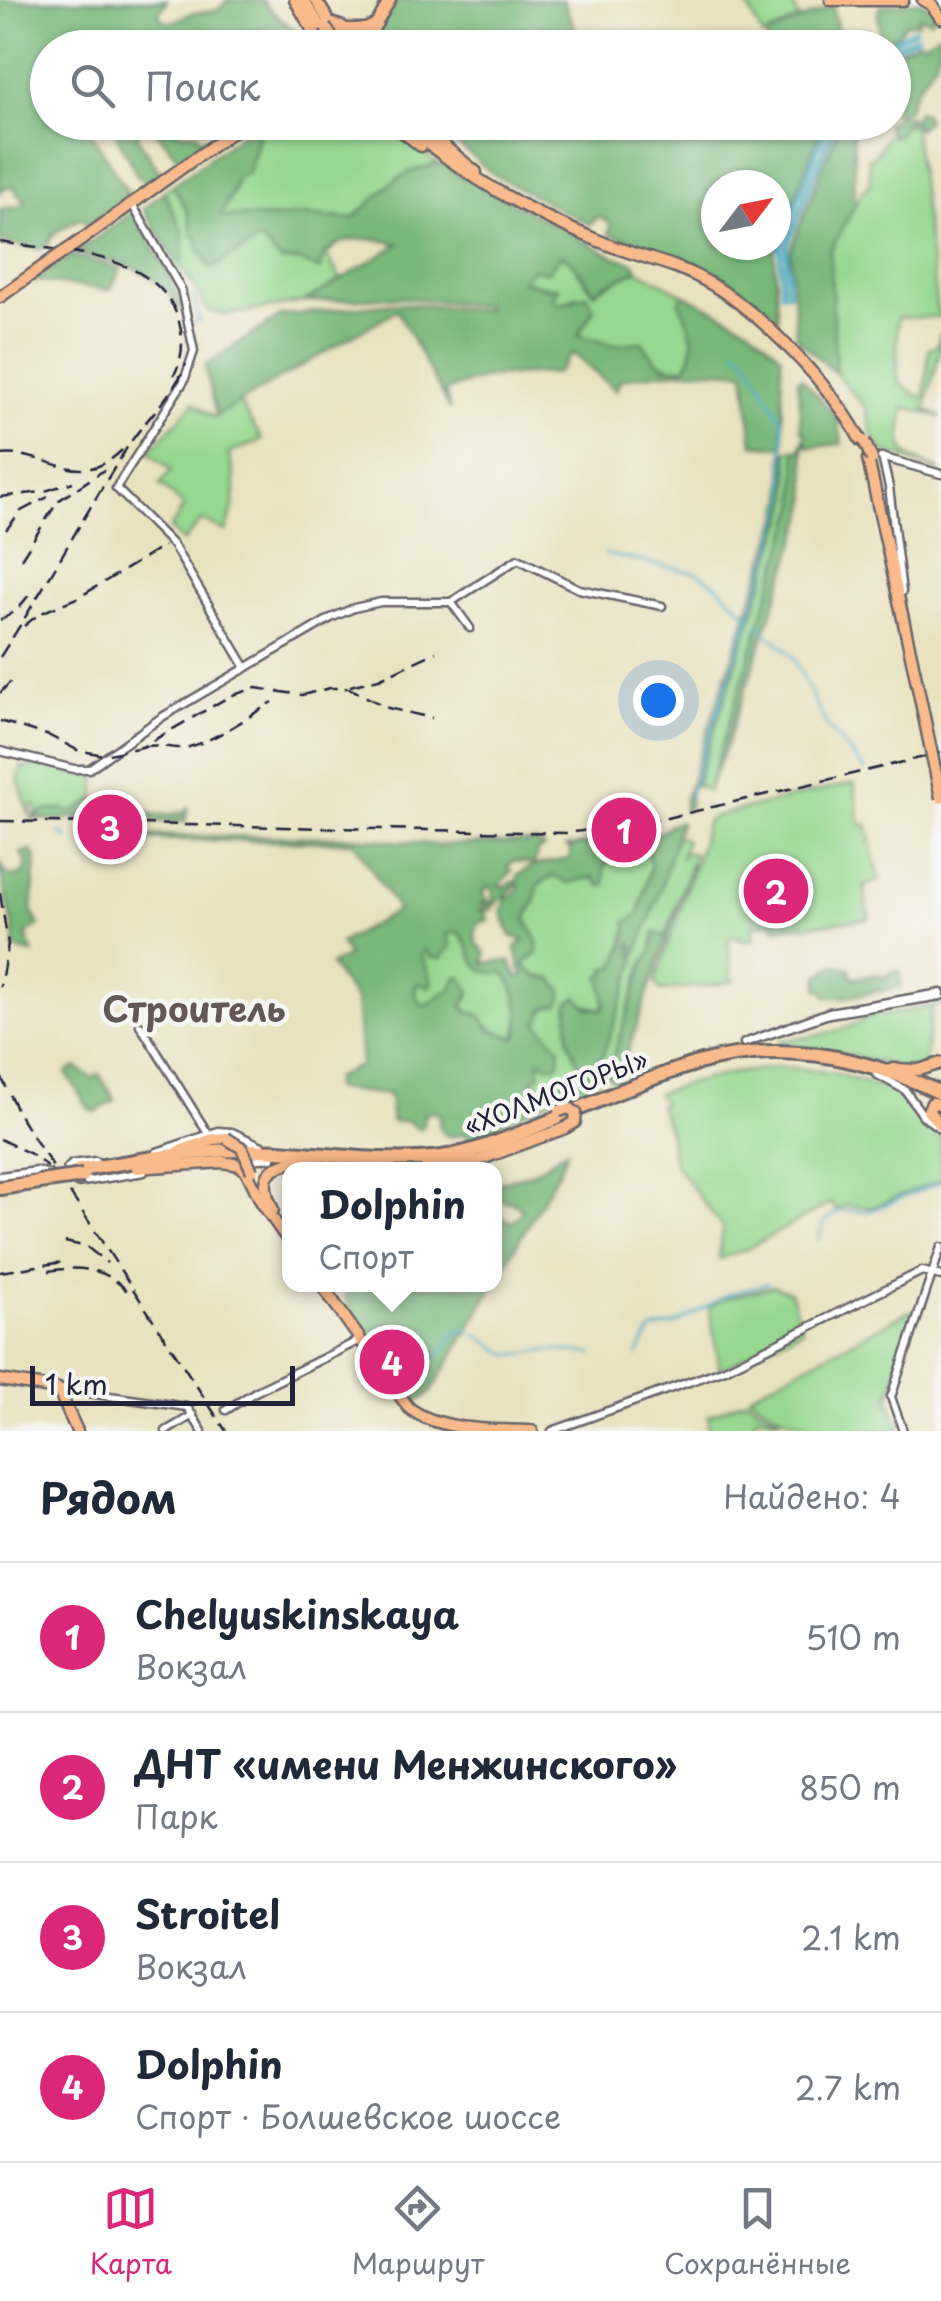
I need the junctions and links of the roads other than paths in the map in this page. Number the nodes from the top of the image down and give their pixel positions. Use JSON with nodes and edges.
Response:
{"nodes":[{"id":1,"x":295,"y":0,"type":"edge"},
{"id":2,"x":305,"y":0,"type":"edge"},
{"id":3,"x":316,"y":0,"type":"edge"},
{"id":4,"x":390,"y":0,"type":"edge"},
{"id":5,"x":830,"y":0,"type":"edge"},
{"id":6,"x":902,"y":0,"type":"edge"},
{"id":7,"x":923,"y":0,"type":"edge"},
{"id":8,"x":941,"y":18,"type":"edge"},
{"id":9,"x":376,"y":24,"type":"junction"},
{"id":10,"x":352,"y":27,"type":"junction"},
{"id":11,"x":313,"y":30,"type":"edge"},
{"id":12,"x":324,"y":30,"type":"edge"},
{"id":13,"x":342,"y":30,"type":"edge"},
{"id":14,"x":358,"y":30,"type":"edge"},
{"id":15,"x":374,"y":30,"type":"edge"},
{"id":16,"x":221,"y":140,"type":"edge"},
{"id":17,"x":413,"y":140,"type":"edge"},
{"id":18,"x":430,"y":140,"type":"edge"},
{"id":19,"x":433,"y":140,"type":"edge"},
{"id":20,"x":474,"y":178,"type":"junction"},
{"id":21,"x":132,"y":204,"type":"junction"},
{"id":22,"x":3,"y":293,"type":"edge"},
{"id":23,"x":868,"y":451,"type":"junction"},
{"id":24,"x":941,"y":474,"type":"edge"},
{"id":25,"x":451,"y":602,"type":"junction"},
{"id":26,"x":662,"y":606,"type":"dead end"},
{"id":27,"x":470,"y":628,"type":"dead end"},
{"id":28,"x":246,"y":668,"type":"junction"},
{"id":29,"x":916,"y":669,"type":"junction"},
{"id":30,"x":0,"y":751,"type":"edge"},
{"id":31,"x":941,"y":782,"type":"edge"},
{"id":32,"x":941,"y":798,"type":"edge"},
{"id":33,"x":941,"y":994,"type":"edge"},
{"id":34,"x":140,"y":1025,"type":"dead end"},
{"id":35,"x":774,"y":1035,"type":"junction"},
{"id":36,"x":792,"y":1052,"type":"junction"},
{"id":37,"x":757,"y":1053,"type":"junction"},
{"id":38,"x":941,"y":1063,"type":"edge"},
{"id":39,"x":878,"y":1071,"type":"junction"},
{"id":40,"x":941,"y":1099,"type":"edge"},
{"id":41,"x":202,"y":1123,"type":"junction"},
{"id":42,"x":545,"y":1126,"type":"junction"},
{"id":43,"x":941,"y":1127,"type":"edge"},
{"id":44,"x":207,"y":1132,"type":"junction"},
{"id":45,"x":227,"y":1134,"type":"junction"},
{"id":46,"x":197,"y":1136,"type":"junction"},
{"id":47,"x":489,"y":1141,"type":"junction"},
{"id":48,"x":241,"y":1150,"type":"junction"},
{"id":49,"x":273,"y":1153,"type":"junction"},
{"id":50,"x":496,"y":1154,"type":"junction"},
{"id":51,"x":164,"y":1156,"type":"junction"},
{"id":52,"x":219,"y":1156,"type":"junction"},
{"id":53,"x":412,"y":1158,"type":"junction"},
{"id":54,"x":308,"y":1160,"type":"junction"},
{"id":55,"x":429,"y":1161,"type":"junction"},
{"id":56,"x":294,"y":1162,"type":"edge"},
{"id":57,"x":439,"y":1162,"type":"edge"},
{"id":58,"x":467,"y":1162,"type":"edge"},
{"id":59,"x":282,"y":1164,"type":"edge"},
{"id":60,"x":174,"y":1167,"type":"junction"},
{"id":61,"x":137,"y":1168,"type":"junction"},
{"id":62,"x":81,"y":1173,"type":"junction"},
{"id":63,"x":0,"y":1185,"type":"edge"},
{"id":64,"x":282,"y":1226,"type":"edge"},
{"id":65,"x":282,"y":1228,"type":"edge"},
{"id":66,"x":282,"y":1229,"type":"edge"},
{"id":67,"x":941,"y":1247,"type":"edge"},
{"id":68,"x":937,"y":1274,"type":"edge"},
{"id":69,"x":327,"y":1292,"type":"edge"},
{"id":70,"x":361,"y":1340,"type":"junction"},
{"id":71,"x":0,"y":1380,"type":"edge"},
{"id":72,"x":58,"y":1388,"type":"junction"},
{"id":73,"x":226,"y":1410,"type":"dead end"},
{"id":74,"x":193,"y":1413,"type":"junction"},
{"id":75,"x":182,"y":1423,"type":"junction"},
{"id":76,"x":200,"y":1426,"type":"edge"},
{"id":77,"x":450,"y":1429,"type":"edge"},
{"id":78,"x":562,"y":1429,"type":"edge"},
{"id":79,"x":77,"y":1431,"type":"edge"},
{"id":80,"x":166,"y":1431,"type":"edge"},
{"id":81,"x":532,"y":1431,"type":"edge"},
{"id":82,"x":552,"y":1431,"type":"edge"},
{"id":83,"x":903,"y":1431,"type":"edge"}],
"edges":[{"from":1,"to":11,"type":"main road"},
{"from":2,"to":12,"type":"main road","bridge":true},
{"from":3,"to":10,"type":"main road"},
{"from":4,"to":9,"type":"main road"},
{"from":5,"to":6,"type":"main road"},
{"from":7,"to":8,"type":"main road"},
{"from":9,"to":10,"type":"main road"},
{"from":9,"to":15,"type":"main road"},
{"from":10,"to":13,"type":"main road"},
{"from":10,"to":14,"type":"main road"},
{"from":16,"to":21,"type":"main road"},
{"from":17,"to":20,"type":"main road"},
{"from":18,"to":20,"type":"main road"},
{"from":19,"to":23,"type":"main road"},
{"from":20,"to":23,"type":"main road"},
{"from":21,"to":22,"type":"main road","bridge":true},
{"from":21,"to":28,"type":"street"},
{"from":23,"to":24,"type":"street"},
{"from":23,"to":29,"type":"main road"},
{"from":25,"to":26,"type":"street"},
{"from":25,"to":27,"type":"street"},
{"from":25,"to":28,"type":"street"},
{"from":28,"to":30,"type":"street"},
{"from":29,"to":31,"type":"main road","bridge":true},
{"from":29,"to":32,"type":"main road","bridge":true},
{"from":33,"to":35,"type":"street"},
{"from":34,"to":41,"type":"street"},
{"from":35,"to":36,"type":"street"},
{"from":35,"to":37,"type":"street"},
{"from":36,"to":37,"type":"highway","name":"«ХОЛМОГОРЫ»"},
{"from":36,"to":39,"type":"highway","name":"«ХОЛМОГОРЫ»"},
{"from":37,"to":42,"type":"highway","name":"«ХОЛМОГОРЫ»"},
{"from":38,"to":39,"type":"main road"},
{"from":39,"to":40,"type":"highway","name":"«ХОЛМОГОРЫ»"},
{"from":39,"to":42,"type":"highway","name":"«ХОЛМОГОРЫ»"},
{"from":39,"to":43,"type":"street"},
{"from":40,"to":43,"type":"main road"},
{"from":41,"to":44,"type":"street"},
{"from":41,"to":46,"type":"street"},
{"from":42,"to":47,"type":"street"},
{"from":42,"to":50,"type":"street"},
{"from":42,"to":55,"type":"highway","name":"«ХОЛМОГОРЫ»"},
{"from":44,"to":45,"type":"street"},
{"from":44,"to":46,"type":"street"},
{"from":45,"to":49,"type":"street"},
{"from":45,"to":51,"type":"main road"},
{"from":45,"to":52,"type":"street"},
{"from":45,"to":65,"type":"main road","bridge":true},
{"from":46,"to":60,"type":"street"},
{"from":47,"to":50,"type":"main road","bridge":true},
{"from":47,"to":55,"type":"main road"},
{"from":48,"to":49,"type":"street"},
{"from":48,"to":52,"type":"highway","name":"«ХОЛМОГОРЫ»"},
{"from":48,"to":53,"type":"highway","name":"«ХОЛМОГОРЫ»"},
{"from":49,"to":52,"type":"street"},
{"from":49,"to":53,"type":"street"},
{"from":49,"to":54,"type":"highway","name":"«ХОЛМОГОРЫ»"},
{"from":49,"to":61,"type":"highway","name":"«ХОЛМОГОРЫ»"},
{"from":50,"to":58,"type":"main road"},
{"from":51,"to":52,"type":"highway","name":"«ХОЛМОГОРЫ»"},
{"from":51,"to":62,"type":"highway","name":"«ХОЛМОГОРЫ»"},
{"from":52,"to":60,"type":"main road"},
{"from":52,"to":66,"type":"main road"},
{"from":53,"to":55,"type":"highway","name":"«ХОЛМОГОРЫ»"},
{"from":54,"to":55,"type":"highway","name":"«ХОЛМОГОРЫ»"},
{"from":54,"to":56,"type":"main road"},
{"from":55,"to":57,"type":"main road"},
{"from":59,"to":64,"type":"main road"},
{"from":60,"to":61,"type":"main road"},
{"from":61,"to":62,"type":"highway","name":"«ХОЛМОГОРЫ»"},
{"from":62,"to":63,"type":"highway","name":"«ХОЛМОГОРЫ»","bridge":true},
{"from":63,"to":63,"type":"street"},
{"from":67,"to":68,"type":"street"},
{"from":68,"to":78,"type":"street"},
{"from":68,"to":83,"type":"street"},
{"from":69,"to":70,"type":"main road"},
{"from":70,"to":73,"type":"street"},
{"from":70,"to":77,"type":"main road"},
{"from":71,"to":72,"type":"main road"},
{"from":72,"to":74,"type":"street"},
{"from":72,"to":79,"type":"main road"},
{"from":74,"to":75,"type":"street"},
{"from":74,"to":76,"type":"street"},
{"from":75,"to":76,"type":"street"},
{"from":75,"to":80,"type":"street"},
{"from":77,"to":81,"type":"main road"},
{"from":78,"to":82,"type":"street"}]}
